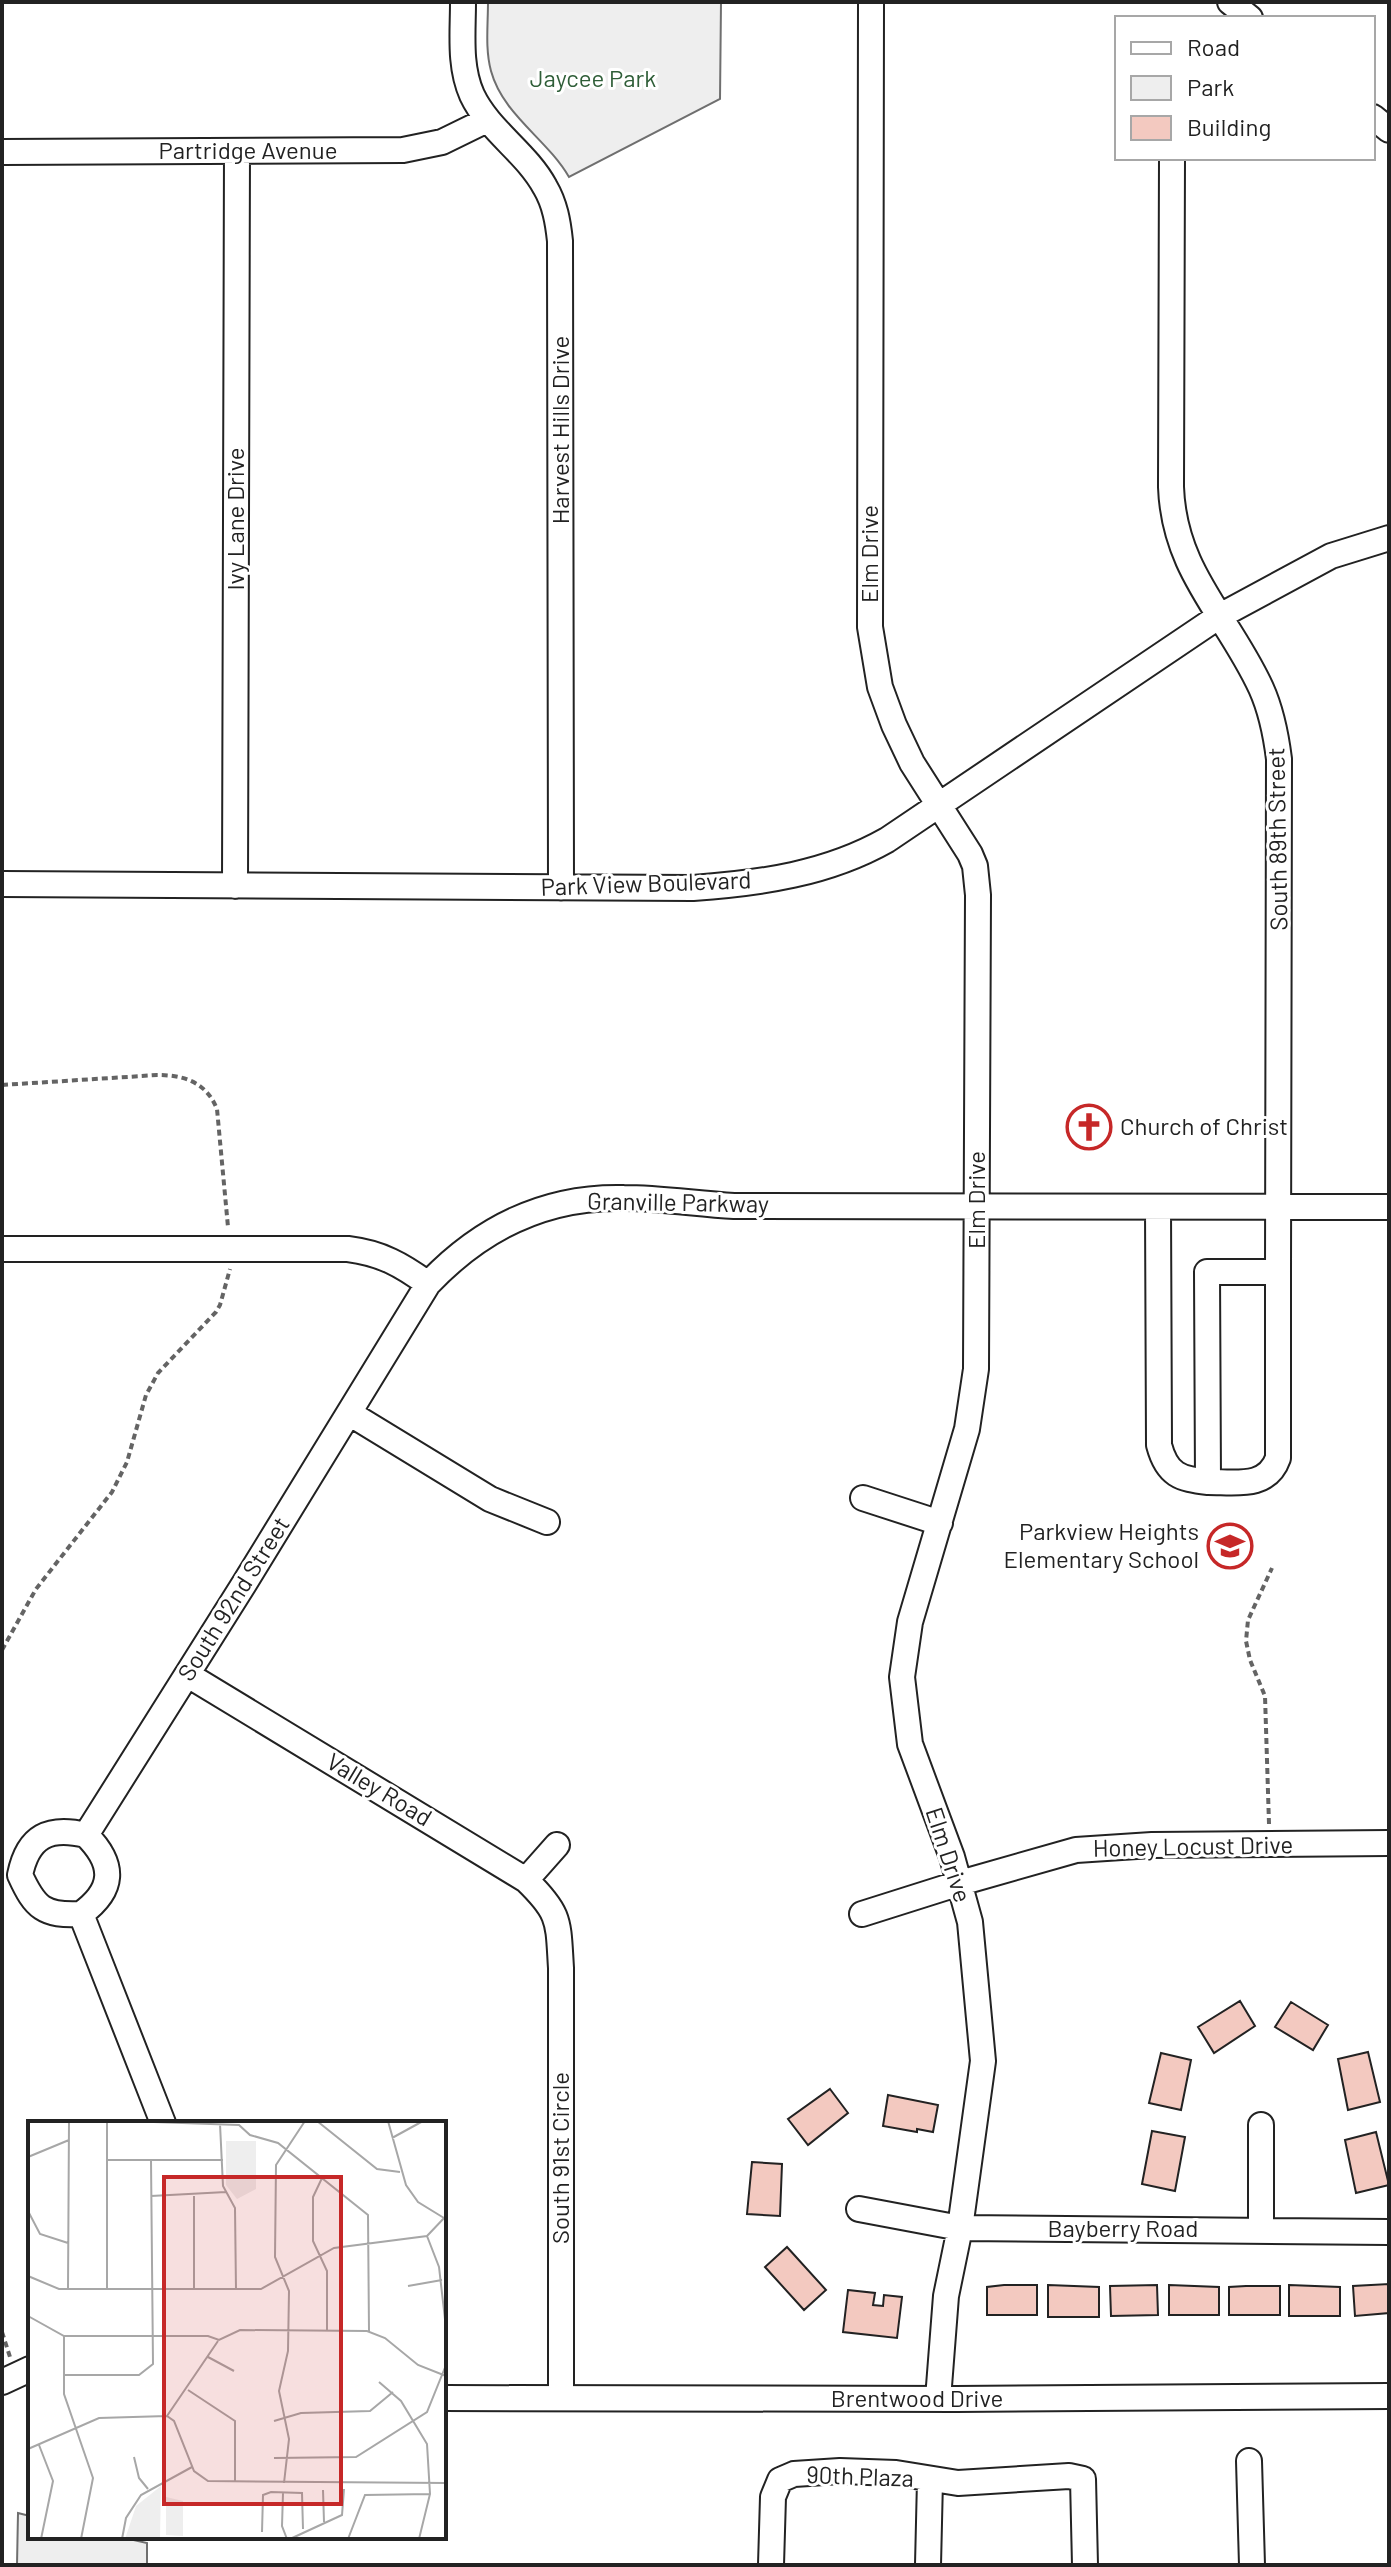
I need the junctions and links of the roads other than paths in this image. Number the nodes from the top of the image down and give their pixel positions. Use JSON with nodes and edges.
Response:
{"nodes":[{"id":1,"x":463,"y":2,"type":"edge"},
{"id":2,"x":871,"y":2,"type":"edge"},
{"id":3,"x":487,"y":120,"type":"junction"},
{"id":4,"x":237,"y":151,"type":"junction"},
{"id":5,"x":2,"y":152,"type":"edge"},
{"id":6,"x":1172,"y":160,"type":"edge"},
{"id":7,"x":1389,"y":538,"type":"edge"},
{"id":8,"x":1218,"y":617,"type":"junction"},
{"id":9,"x":940,"y":805,"type":"junction"},
{"id":10,"x":2,"y":884,"type":"edge"},
{"id":11,"x":235,"y":886,"type":"junction"},
{"id":12,"x":561,"y":888,"type":"junction"},
{"id":13,"x":977,"y":1206,"type":"junction"},
{"id":14,"x":1158,"y":1207,"type":"junction"},
{"id":15,"x":1389,"y":1207,"type":"edge"},
{"id":16,"x":1278,"y":1208,"type":"junction"},
{"id":17,"x":2,"y":1249,"type":"edge"},
{"id":18,"x":1278,"y":1272,"type":"junction"},
{"id":19,"x":428,"y":1284,"type":"junction"},
{"id":20,"x":349,"y":1413,"type":"junction"},
{"id":21,"x":1208,"y":1482,"type":"junction"},
{"id":22,"x":863,"y":1498,"type":"dead end"},
{"id":23,"x":547,"y":1522,"type":"dead end"},
{"id":24,"x":940,"y":1523,"type":"junction"},
{"id":25,"x":188,"y":1675,"type":"junction"},
{"id":26,"x":86,"y":1835,"type":"junction"},
{"id":27,"x":1389,"y":1843,"type":"edge"},
{"id":28,"x":557,"y":1845,"type":"dead end"},
{"id":29,"x":11,"y":1875,"type":"edge"},
{"id":30,"x":526,"y":1880,"type":"junction"},
{"id":31,"x":960,"y":1883,"type":"junction"},
{"id":32,"x":81,"y":1914,"type":"junction"},
{"id":33,"x":862,"y":1914,"type":"dead end"},
{"id":34,"x":558,"y":1919,"type":"joint"},
{"id":35,"x":162,"y":2121,"type":"edge"},
{"id":36,"x":1261,"y":2125,"type":"dead end"},
{"id":37,"x":859,"y":2209,"type":"dead end"},
{"id":38,"x":960,"y":2228,"type":"junction"},
{"id":39,"x":1261,"y":2230,"type":"junction"},
{"id":40,"x":1389,"y":2232,"type":"edge"},
{"id":41,"x":1389,"y":2396,"type":"edge"},
{"id":42,"x":446,"y":2398,"type":"edge"},
{"id":43,"x":561,"y":2398,"type":"junction"},
{"id":44,"x":938,"y":2399,"type":"junction"},
{"id":45,"x":1249,"y":2461,"type":"dead end"},
{"id":46,"x":930,"y":2480,"type":"junction"},
{"id":47,"x":771,"y":2565,"type":"edge"},
{"id":48,"x":928,"y":2565,"type":"edge"},
{"id":49,"x":1085,"y":2565,"type":"edge"},
{"id":50,"x":1252,"y":2565,"type":"edge"}],
"edges":[{"from":1,"to":3,"type":"street","name":"Harvest Hills Drive"},
{"from":2,"to":9,"type":"street","name":"Elm Drive"},
{"from":3,"to":4,"type":"street","name":"Partridge Avenue"},
{"from":3,"to":12,"type":"street","name":"Harvest Hills Drive"},
{"from":4,"to":5,"type":"street","name":"Partridge Avenue"},
{"from":4,"to":11,"type":"street","name":"Ivy Lane Drive"},
{"from":6,"to":8,"type":"street","name":"South 89th Street"},
{"from":7,"to":8,"type":"street","name":"Park View Boulevard"},
{"from":8,"to":9,"type":"street","name":"Park View Boulevard"},
{"from":8,"to":16,"type":"street","name":"South 89th Street"},
{"from":9,"to":12,"type":"street","name":"Park View Boulevard"},
{"from":9,"to":13,"type":"street","name":"Elm Drive"},
{"from":10,"to":11,"type":"street","name":"Park View Boulevard"},
{"from":11,"to":12,"type":"street","name":"Park View Boulevard"},
{"from":13,"to":14,"type":"street","name":"Granville Parkway"},
{"from":13,"to":19,"type":"street","name":"Granville Parkway"},
{"from":13,"to":24,"type":"street","name":"Elm Drive"},
{"from":14,"to":16,"type":"street","name":"Granville Parkway"},
{"from":14,"to":21,"type":"street","name":"South 89th Street"},
{"from":15,"to":16,"type":"street","name":"Granville Parkway"},
{"from":16,"to":18,"type":"street","name":"South 89th Street"},
{"from":17,"to":19,"type":"street"},
{"from":18,"to":21,"type":"street","name":"South 89th Street"},
{"from":18,"to":21,"type":"street"},
{"from":19,"to":20,"type":"street","name":"South 92nd Street"},
{"from":20,"to":23,"type":"street"},
{"from":20,"to":25,"type":"street","name":"South 92nd Street"},
{"from":22,"to":24,"type":"street"},
{"from":24,"to":31,"type":"street","name":"Elm Drive"},
{"from":25,"to":26,"type":"street","name":"South 92nd Street"},
{"from":25,"to":30,"type":"street","name":"Valley Road"},
{"from":26,"to":29,"type":"street"},
{"from":26,"to":32,"type":"street"},
{"from":27,"to":31,"type":"street","name":"Honey Locust Drive"},
{"from":28,"to":30,"type":"street"},
{"from":29,"to":32,"type":"street"},
{"from":30,"to":34,"type":"street","name":"Valley Road"},
{"from":31,"to":33,"type":"street","name":"Honey Locust Drive"},
{"from":31,"to":38,"type":"street","name":"Elm Drive"},
{"from":32,"to":35,"type":"street"},
{"from":34,"to":43,"type":"street","name":"South 91st Circle"},
{"from":36,"to":39,"type":"street"},
{"from":37,"to":38,"type":"street","name":"Bayberry Road"},
{"from":38,"to":39,"type":"street","name":"Bayberry Road"},
{"from":38,"to":44,"type":"street","name":"Elm Drive"},
{"from":39,"to":40,"type":"street","name":"Bayberry Road"},
{"from":41,"to":44,"type":"street","name":"Brentwood Drive"},
{"from":42,"to":43,"type":"street","name":"Brentwood Drive"},
{"from":43,"to":44,"type":"street","name":"Brentwood Drive"},
{"from":45,"to":50,"type":"street"},
{"from":46,"to":47,"type":"street","name":"90th Plaza"},
{"from":46,"to":48,"type":"street"},
{"from":46,"to":49,"type":"street"}]}
